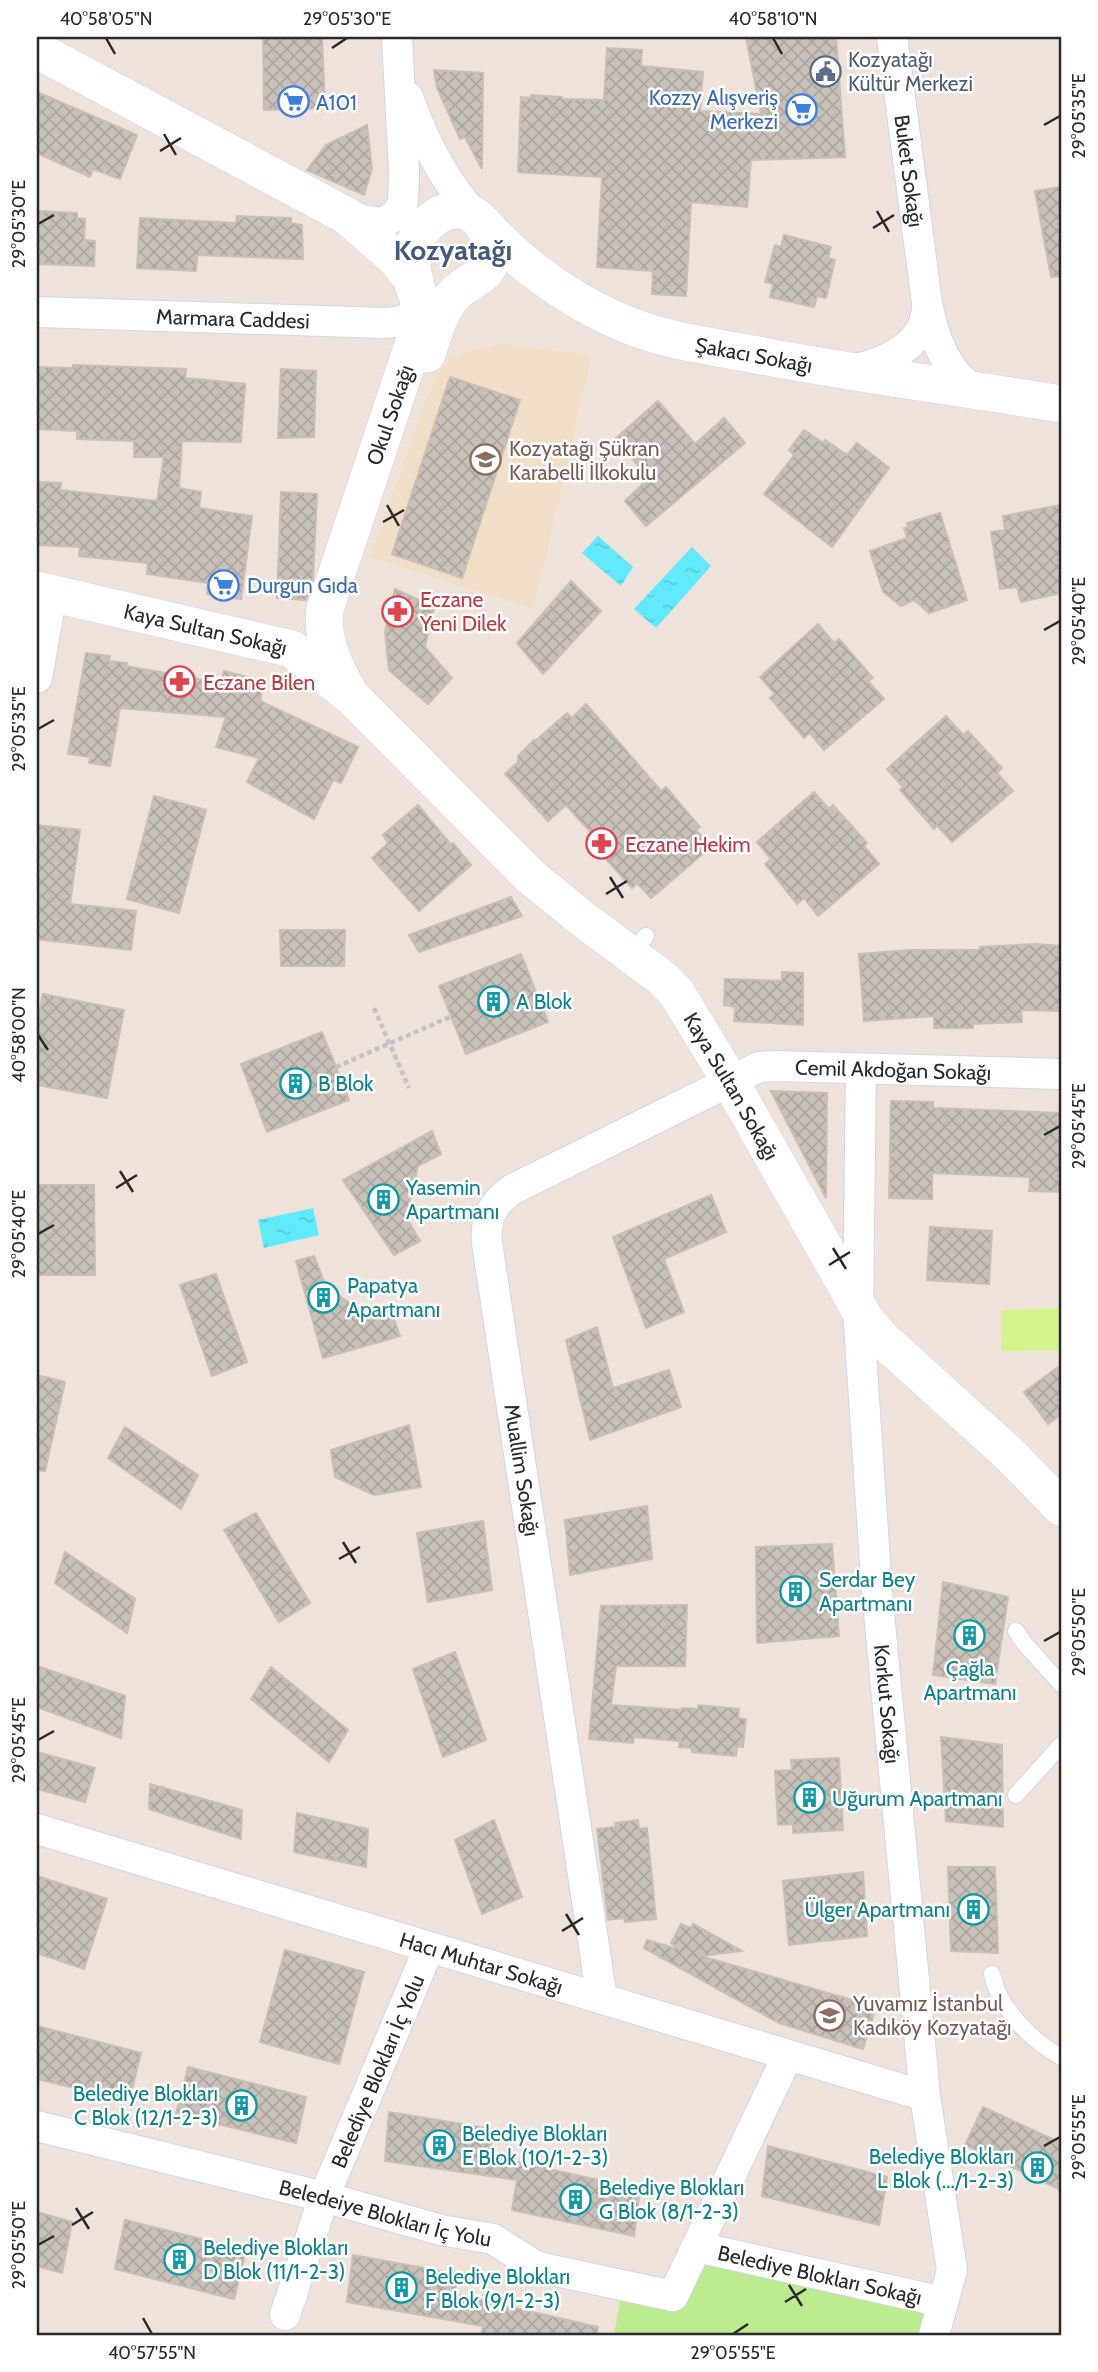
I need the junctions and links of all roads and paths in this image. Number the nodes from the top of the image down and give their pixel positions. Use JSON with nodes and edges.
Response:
{"nodes":[{"id":1,"x":892,"y":37,"type":"edge"},
{"id":2,"x":37,"y":50,"type":"edge"},
{"id":3,"x":398,"y":50,"type":"edge"},
{"id":4,"x":344,"y":213,"type":"junction"},
{"id":5,"x":480,"y":221,"type":"junction"},
{"id":6,"x":419,"y":298,"type":"junction"},
{"id":7,"x":927,"y":303,"type":"junction"},
{"id":8,"x":37,"y":312,"type":"edge"},
{"id":9,"x":849,"y":371,"type":"junction"},
{"id":10,"x":984,"y":391,"type":"junction"},
{"id":11,"x":1061,"y":404,"type":"edge"},
{"id":12,"x":44,"y":592,"type":"edge"},
{"id":13,"x":327,"y":640,"type":"junction"},
{"id":14,"x":289,"y":648,"type":"junction"},
{"id":15,"x":37,"y":678,"type":"edge"},
{"id":16,"x":357,"y":702,"type":"junction"},
{"id":17,"x":374,"y":1008,"type":"dead end"},
{"id":18,"x":452,"y":1016,"type":"dead end"},
{"id":19,"x":389,"y":1043,"type":"junction"},
{"id":20,"x":335,"y":1067,"type":"dead end"},
{"id":21,"x":861,"y":1070,"type":"junction"},
{"id":22,"x":1061,"y":1074,"type":"edge"},
{"id":23,"x":730,"y":1081,"type":"junction"},
{"id":24,"x":408,"y":1088,"type":"dead end"},
{"id":25,"x":859,"y":1309,"type":"junction"},
{"id":26,"x":1061,"y":1507,"type":"edge"},
{"id":27,"x":1016,"y":1631,"type":"dead end"},
{"id":28,"x":1061,"y":1684,"type":"edge"},
{"id":29,"x":1061,"y":1745,"type":"edge"},
{"id":30,"x":1016,"y":1795,"type":"dead end"},
{"id":31,"x":37,"y":1829,"type":"edge"},
{"id":32,"x":429,"y":1948,"type":"junction"},
{"id":33,"x":992,"y":1974,"type":"dead end"},
{"id":34,"x":602,"y":1999,"type":"junction"},
{"id":35,"x":788,"y":2055,"type":"junction"},
{"id":36,"x":1061,"y":2057,"type":"edge"},
{"id":37,"x":925,"y":2096,"type":"junction"},
{"id":38,"x":37,"y":2126,"type":"edge"},
{"id":39,"x":324,"y":2197,"type":"junction"},
{"id":40,"x":697,"y":2247,"type":"junction"},
{"id":41,"x":943,"y":2302,"type":"junction"},
{"id":42,"x":285,"y":2315,"type":"dead end"},
{"id":43,"x":934,"y":2335,"type":"edge"}],
"edges":[{"from":1,"to":7,"type":"street","name":"Buket Sokağı"},
{"from":2,"to":4,"type":"street"},
{"from":3,"to":4,"type":"street"},
{"from":3,"to":5,"type":"street"},
{"from":4,"to":6,"type":"street"},
{"from":5,"to":6,"type":"street","name":"Okul Sokağı"},
{"from":5,"to":9,"type":"street","name":"Şakacı Sokağı"},
{"from":5,"to":13,"type":"street","name":"Okul Sokağı"},
{"from":6,"to":8,"type":"street","name":"Marmara Caddesi"},
{"from":6,"to":13,"type":"street","name":"Okul Sokağı"},
{"from":7,"to":9,"type":"street","name":"Buket Sokağı"},
{"from":7,"to":10,"type":"street","name":"Buket Sokağı"},
{"from":9,"to":10,"type":"street","name":"Şakacı Sokağı"},
{"from":10,"to":11,"type":"street","name":"Şakacı Sokağı"},
{"from":12,"to":14,"type":"street","name":"Kaya Sultan Sokağı"},
{"from":12,"to":15,"type":"street"},
{"from":13,"to":14,"type":"street"},
{"from":13,"to":16,"type":"street","name":"Kaya Sultan Sokağı"},
{"from":14,"to":16,"type":"street","name":"Kaya Sultan Sokağı"},
{"from":16,"to":23,"type":"street","name":"Kaya Sultan Sokağı"},
{"from":17,"to":19,"type":"path"},
{"from":18,"to":19,"type":"path"},
{"from":19,"to":20,"type":"path"},
{"from":19,"to":24,"type":"path"},
{"from":21,"to":22,"type":"street","name":"Cemil Akdoğan Sokağı"},
{"from":21,"to":23,"type":"street","name":"Cemil Akdoğan Sokağı"},
{"from":21,"to":25,"type":"street","name":"Korkut Sokağı"},
{"from":23,"to":25,"type":"street","name":"Kaya Sultan Sokağı"},
{"from":23,"to":34,"type":"street","name":"Muallim Sokağı"},
{"from":25,"to":26,"type":"street","name":"Kaya Sultan Sokağı"},
{"from":25,"to":37,"type":"street","name":"Korkut Sokağı"},
{"from":27,"to":28,"type":"lane"},
{"from":29,"to":30,"type":"lane"},
{"from":31,"to":32,"type":"street","name":"Hacı Muhtar Sokağı"},
{"from":32,"to":34,"type":"street","name":"Hacı Muhtar Sokağı"},
{"from":32,"to":39,"type":"street","name":"Belediye Blokları İç Yolu"},
{"from":33,"to":36,"type":"lane"},
{"from":34,"to":35,"type":"street","name":"Hacı Muhtar Sokağı"},
{"from":35,"to":37,"type":"street","name":"Hacı Muhtar Sokağı"},
{"from":35,"to":40,"type":"street","name":"Beledeiye Blokları İç Yolu"},
{"from":37,"to":41,"type":"street","name":"Korkut Sokağı"},
{"from":38,"to":39,"type":"street","name":"Beledeiye Blokları İç Yolu"},
{"from":39,"to":40,"type":"street","name":"Beledeiye Blokları İç Yolu"},
{"from":39,"to":42,"type":"street","name":"Belediye Blokları İç Yolu"},
{"from":40,"to":41,"type":"street","name":"Belediye Blokları Sokağı"},
{"from":41,"to":43,"type":"street","name":"Korkut Sokağı"}]}
